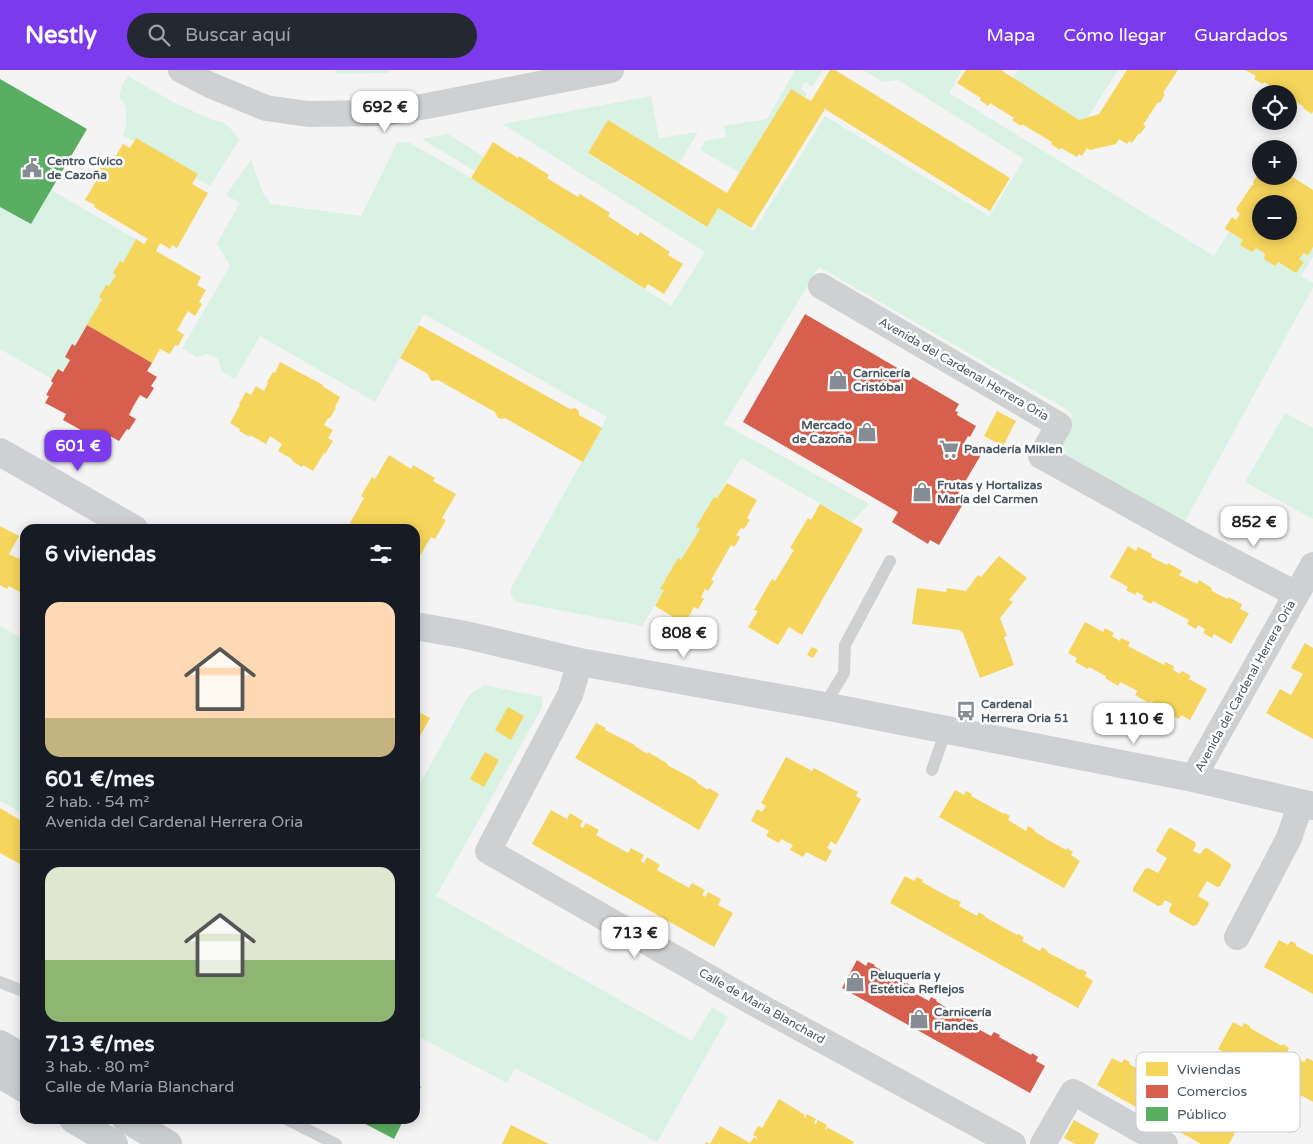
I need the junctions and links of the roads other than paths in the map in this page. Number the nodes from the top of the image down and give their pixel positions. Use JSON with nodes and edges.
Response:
{"nodes":[{"id":1,"x":181,"y":70,"type":"edge"},
{"id":2,"x":611,"y":70,"type":"edge"},
{"id":3,"x":821,"y":286,"type":"dead end"},
{"id":4,"x":0,"y":452,"type":"edge"},
{"id":5,"x":125,"y":524,"type":"edge"},
{"id":6,"x":890,"y":561,"type":"dead end"},
{"id":7,"x":1313,"y":565,"type":"edge"},
{"id":8,"x":1296,"y":594,"type":"junction"},
{"id":9,"x":420,"y":627,"type":"edge"},
{"id":10,"x":580,"y":662,"type":"junction"},
{"id":11,"x":824,"y":706,"type":"junction"},
{"id":12,"x":946,"y":730,"type":"junction"},
{"id":13,"x":932,"y":770,"type":"dead end"},
{"id":14,"x":1193,"y":778,"type":"junction"},
{"id":15,"x":1307,"y":804,"type":"edge"},
{"id":16,"x":1237,"y":937,"type":"dead end"},
{"id":17,"x":0,"y":982,"type":"edge"},
{"id":18,"x":20,"y":990,"type":"edge"},
{"id":19,"x":0,"y":1044,"type":"edge"},
{"id":20,"x":20,"y":1056,"type":"edge"},
{"id":21,"x":0,"y":1074,"type":"edge"},
{"id":22,"x":20,"y":1086,"type":"edge"},
{"id":23,"x":81,"y":1124,"type":"edge"},
{"id":24,"x":134,"y":1124,"type":"edge"},
{"id":25,"x":296,"y":1124,"type":"edge"},
{"id":26,"x":1136,"y":1127,"type":"edge"},
{"id":27,"x":1144,"y":1132,"type":"edge"},
{"id":28,"x":114,"y":1144,"type":"edge"},
{"id":29,"x":168,"y":1144,"type":"edge"},
{"id":30,"x":336,"y":1144,"type":"edge"},
{"id":31,"x":1013,"y":1144,"type":"edge"},
{"id":32,"x":1043,"y":1144,"type":"edge"},
{"id":33,"x":1165,"y":1144,"type":"edge"}],
"edges":[{"from":1,"to":2,"type":"street"},
{"from":3,"to":8,"type":"street","name":"Avenida del Cardenal Herrera Oria"},
{"from":4,"to":5,"type":"main road"},
{"from":6,"to":11,"type":"lane"},
{"from":7,"to":8,"type":"street","name":"Avenida del Cardenal Herrera Oria"},
{"from":8,"to":14,"type":"street","name":"Avenida del Cardenal Herrera Oria"},
{"from":9,"to":10,"type":"main road","name":"Avenida del Cardenal Herrera Oria"},
{"from":10,"to":11,"type":"main road","name":"Avenida del Cardenal Herrera Oria"},
{"from":10,"to":31,"type":"street","name":"Calle de María Blanchard"},
{"from":11,"to":12,"type":"main road","name":"Avenida del Cardenal Herrera Oria"},
{"from":12,"to":13,"type":"lane"},
{"from":12,"to":14,"type":"main road","name":"Avenida del Cardenal Herrera Oria"},
{"from":14,"to":15,"type":"main road","name":"Avenida del Cardenal Herrera Oria"},
{"from":15,"to":16,"type":"street","name":"Avenida del Cardenal Herrera Oria"},
{"from":17,"to":18,"type":"lane"},
{"from":19,"to":20,"type":"main road"},
{"from":21,"to":22,"type":"main road"},
{"from":23,"to":28,"type":"main road"},
{"from":24,"to":29,"type":"main road"},
{"from":25,"to":30,"type":"lane"},
{"from":26,"to":32,"type":"street"},
{"from":27,"to":33,"type":"street"}]}
